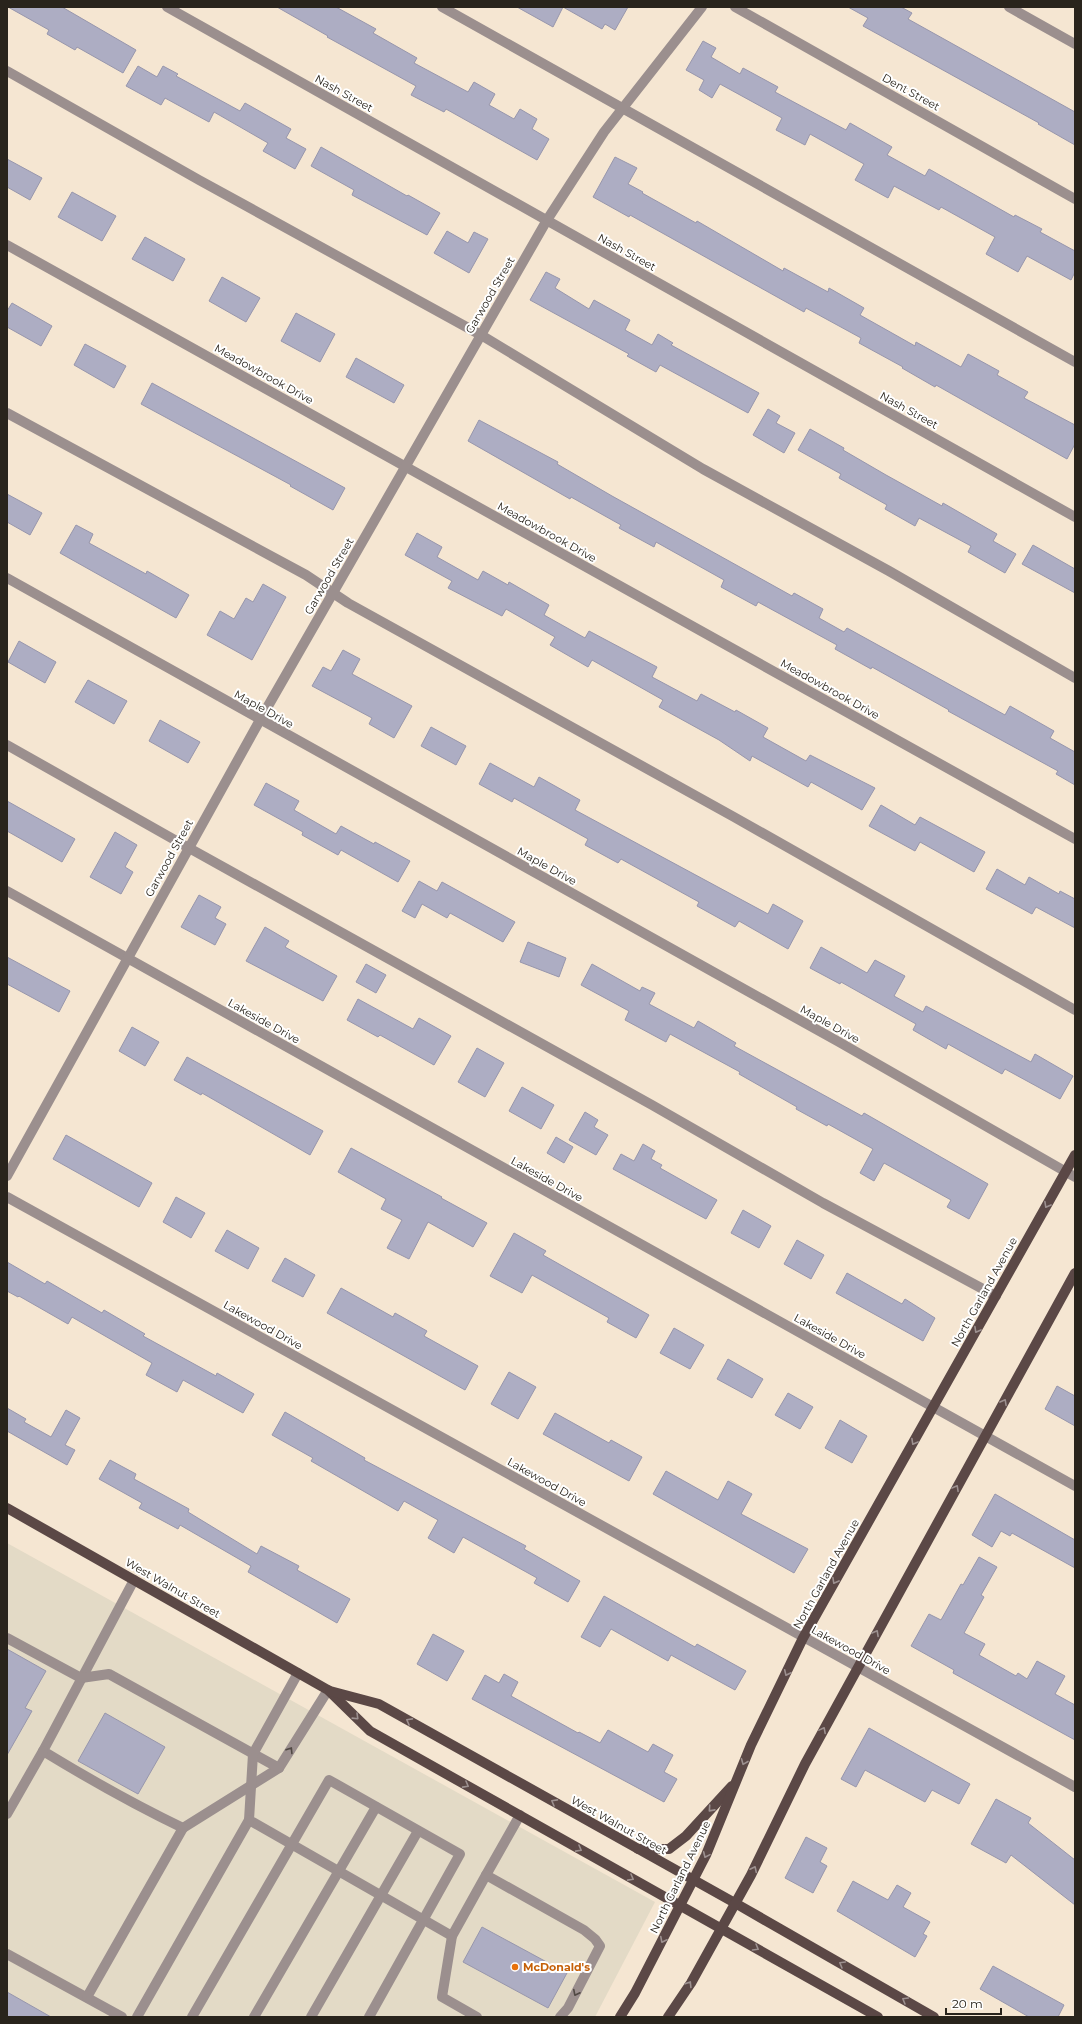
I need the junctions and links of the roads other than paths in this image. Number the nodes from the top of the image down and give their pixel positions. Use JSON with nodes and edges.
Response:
{"nodes":[{"id":1,"x":167,"y":7,"type":"edge"},
{"id":2,"x":442,"y":7,"type":"edge"},
{"id":3,"x":702,"y":7,"type":"edge"},
{"id":4,"x":735,"y":7,"type":"edge"},
{"id":5,"x":1009,"y":7,"type":"edge"},
{"id":6,"x":1075,"y":44,"type":"edge"},
{"id":7,"x":7,"y":71,"type":"edge"},
{"id":8,"x":623,"y":108,"type":"junction"},
{"id":9,"x":1075,"y":199,"type":"edge"},
{"id":10,"x":547,"y":220,"type":"junction"},
{"id":11,"x":7,"y":245,"type":"edge"},
{"id":12,"x":481,"y":335,"type":"junction"},
{"id":13,"x":1075,"y":362,"type":"edge"},
{"id":14,"x":7,"y":413,"type":"edge"},
{"id":15,"x":405,"y":467,"type":"junction"},
{"id":16,"x":1075,"y":516,"type":"edge"},
{"id":17,"x":7,"y":578,"type":"edge"},
{"id":18,"x":333,"y":592,"type":"junction"},
{"id":19,"x":1075,"y":678,"type":"edge"},
{"id":20,"x":260,"y":720,"type":"junction"},
{"id":21,"x":7,"y":745,"type":"edge"},
{"id":22,"x":1075,"y":839,"type":"edge"},
{"id":23,"x":189,"y":848,"type":"junction"},
{"id":24,"x":7,"y":892,"type":"edge"},
{"id":25,"x":127,"y":959,"type":"junction"},
{"id":26,"x":1075,"y":1010,"type":"edge"},
{"id":27,"x":1075,"y":1155,"type":"edge"},
{"id":28,"x":1066,"y":1171,"type":"junction"},
{"id":29,"x":7,"y":1176,"type":"edge"},
{"id":30,"x":1075,"y":1177,"type":"edge"},
{"id":31,"x":7,"y":1198,"type":"edge"},
{"id":32,"x":1075,"y":1273,"type":"edge"},
{"id":33,"x":996,"y":1296,"type":"junction"},
{"id":34,"x":933,"y":1408,"type":"junction"},
{"id":35,"x":985,"y":1436,"type":"junction"},
{"id":36,"x":1075,"y":1486,"type":"edge"},
{"id":37,"x":7,"y":1508,"type":"edge"},
{"id":38,"x":134,"y":1580,"type":"junction"},
{"id":39,"x":7,"y":1638,"type":"edge"},
{"id":40,"x":804,"y":1638,"type":"junction"},
{"id":41,"x":857,"y":1667,"type":"junction"},
{"id":42,"x":298,"y":1673,"type":"junction"},
{"id":43,"x":81,"y":1678,"type":"junction"},
{"id":44,"x":328,"y":1690,"type":"junction"},
{"id":45,"x":43,"y":1751,"type":"junction"},
{"id":46,"x":253,"y":1754,"type":"junction"},
{"id":47,"x":279,"y":1768,"type":"junction"},
{"id":48,"x":737,"y":1780,"type":"junction"},
{"id":49,"x":252,"y":1785,"type":"junction"},
{"id":50,"x":1075,"y":1787,"type":"edge"},
{"id":51,"x":376,"y":1807,"type":"junction"},
{"id":52,"x":7,"y":1814,"type":"edge"},
{"id":53,"x":520,"y":1815,"type":"junction"},
{"id":54,"x":249,"y":1820,"type":"junction"},
{"id":55,"x":183,"y":1828,"type":"junction"},
{"id":56,"x":418,"y":1831,"type":"junction"},
{"id":57,"x":291,"y":1845,"type":"junction"},
{"id":58,"x":637,"y":1849,"type":"junction"},
{"id":59,"x":338,"y":1872,"type":"junction"},
{"id":60,"x":486,"y":1875,"type":"junction"},
{"id":61,"x":694,"y":1881,"type":"junction"},
{"id":62,"x":381,"y":1896,"type":"junction"},
{"id":63,"x":735,"y":1903,"type":"junction"},
{"id":64,"x":681,"y":1906,"type":"junction"},
{"id":65,"x":424,"y":1920,"type":"junction"},
{"id":66,"x":722,"y":1928,"type":"junction"},
{"id":67,"x":452,"y":1936,"type":"junction"},
{"id":68,"x":7,"y":1954,"type":"edge"},
{"id":69,"x":87,"y":1997,"type":"junction"},
{"id":70,"x":122,"y":2017,"type":"edge"},
{"id":71,"x":137,"y":2017,"type":"edge"},
{"id":72,"x":192,"y":2017,"type":"edge"},
{"id":73,"x":254,"y":2017,"type":"edge"},
{"id":74,"x":311,"y":2017,"type":"edge"},
{"id":75,"x":369,"y":2017,"type":"edge"},
{"id":76,"x":477,"y":2017,"type":"edge"},
{"id":77,"x":560,"y":2017,"type":"edge"},
{"id":78,"x":620,"y":2017,"type":"edge"},
{"id":79,"x":668,"y":2017,"type":"edge"},
{"id":80,"x":878,"y":2017,"type":"edge"},
{"id":81,"x":934,"y":2017,"type":"edge"}],
"edges":[{"from":1,"to":10,"type":"street","name":"Nash Street"},
{"from":2,"to":8,"type":"street"},
{"from":3,"to":8,"type":"street","name":"Garwood Street"},
{"from":4,"to":9,"type":"street","name":"Dent Street"},
{"from":5,"to":6,"type":"street"},
{"from":7,"to":12,"type":"street"},
{"from":8,"to":10,"type":"street","name":"Garwood Street"},
{"from":8,"to":13,"type":"street"},
{"from":10,"to":12,"type":"street","name":"Garwood Street"},
{"from":10,"to":16,"type":"street","name":"Nash Street"},
{"from":11,"to":15,"type":"street","name":"Meadowbrook Drive"},
{"from":12,"to":15,"type":"street","name":"Garwood Street"},
{"from":12,"to":19,"type":"street"},
{"from":14,"to":18,"type":"street"},
{"from":15,"to":18,"type":"street","name":"Garwood Street"},
{"from":15,"to":22,"type":"street","name":"Meadowbrook Drive"},
{"from":17,"to":20,"type":"street","name":"Maple Drive"},
{"from":18,"to":20,"type":"street","name":"Garwood Street"},
{"from":18,"to":26,"type":"street"},
{"from":20,"to":23,"type":"street","name":"Garwood Street"},
{"from":20,"to":28,"type":"street","name":"Maple Drive"},
{"from":21,"to":23,"type":"street"},
{"from":23,"to":25,"type":"street","name":"Garwood Street"},
{"from":23,"to":33,"type":"street"},
{"from":24,"to":25,"type":"street","name":"Lakeside Drive"},
{"from":25,"to":29,"type":"street","name":"Garwood Street"},
{"from":25,"to":34,"type":"street","name":"Lakeside Drive"},
{"from":27,"to":28,"type":"main road","name":"North Garland Avenue"},
{"from":28,"to":30,"type":"street","name":"Maple Drive"},
{"from":28,"to":33,"type":"main road","name":"North Garland Avenue","one_way":true},
{"from":31,"to":40,"type":"street","name":"Lakewood Drive"},
{"from":35,"to":32,"type":"main road","one_way":true},
{"from":33,"to":34,"type":"main road","name":"North Garland Avenue","one_way":true},
{"from":34,"to":35,"type":"street","name":"Lakeside Drive"},
{"from":34,"to":40,"type":"main road","name":"North Garland Avenue","one_way":true},
{"from":35,"to":36,"type":"street","name":"Lakeside Drive"},
{"from":41,"to":35,"type":"main road","one_way":true},
{"from":37,"to":38,"type":"main road","name":"West Walnut Street"},
{"from":38,"to":42,"type":"main road","name":"West Walnut Street"},
{"from":38,"to":43,"type":"street"},
{"from":39,"to":43,"type":"street"},
{"from":40,"to":41,"type":"street","name":"Lakewood Drive"},
{"from":40,"to":48,"type":"main road","name":"North Garland Avenue","one_way":true},
{"from":41,"to":50,"type":"street","name":"Lakewood Drive"},
{"from":63,"to":41,"type":"main road","one_way":true},
{"from":42,"to":44,"type":"main road","name":"West Walnut Street"},
{"from":42,"to":46,"type":"street"},
{"from":43,"to":45,"type":"street"},
{"from":43,"to":46,"type":"street"},
{"from":47,"to":44,"type":"street","one_way":true},
{"from":44,"to":53,"type":"main road","name":"West Walnut Street","one_way":true},
{"from":58,"to":44,"type":"main road","name":"West Walnut Street","one_way":true},
{"from":45,"to":52,"type":"street"},
{"from":45,"to":55,"type":"street"},
{"from":46,"to":47,"type":"street"},
{"from":46,"to":49,"type":"street"},
{"from":47,"to":49,"type":"street"},
{"from":48,"to":58,"type":"main road","one_way":true},
{"from":48,"to":61,"type":"main road","name":"North Garland Avenue","one_way":true},
{"from":49,"to":54,"type":"street"},
{"from":49,"to":55,"type":"street"},
{"from":51,"to":56,"type":"street"},
{"from":51,"to":57,"type":"street"},
{"from":51,"to":59,"type":"street"},
{"from":53,"to":60,"type":"street"},
{"from":53,"to":64,"type":"main road","name":"West Walnut Street","one_way":true},
{"from":54,"to":57,"type":"street"},
{"from":54,"to":71,"type":"street"},
{"from":55,"to":69,"type":"street"},
{"from":56,"to":62,"type":"street"},
{"from":56,"to":65,"type":"street"},
{"from":57,"to":59,"type":"street"},
{"from":57,"to":72,"type":"street"},
{"from":58,"to":61,"type":"main road","name":"West Walnut Street"},
{"from":59,"to":62,"type":"street"},
{"from":59,"to":73,"type":"street"},
{"from":60,"to":67,"type":"street"},
{"from":60,"to":77,"type":"street","one_way":true},
{"from":61,"to":63,"type":"main road","name":"West Walnut Street"},
{"from":61,"to":64,"type":"main road","name":"North Garland Avenue"},
{"from":62,"to":65,"type":"street"},
{"from":62,"to":74,"type":"street"},
{"from":63,"to":66,"type":"main road"},
{"from":81,"to":63,"type":"main road","name":"West Walnut Street","one_way":true},
{"from":64,"to":66,"type":"main road","name":"West Walnut Street"},
{"from":64,"to":78,"type":"main road","name":"North Garland Avenue","one_way":true},
{"from":65,"to":67,"type":"street"},
{"from":65,"to":75,"type":"street"},
{"from":79,"to":66,"type":"main road","one_way":true},
{"from":66,"to":80,"type":"main road","name":"West Walnut Street","one_way":true},
{"from":67,"to":76,"type":"street"},
{"from":68,"to":69,"type":"street"},
{"from":69,"to":70,"type":"street"}]}
